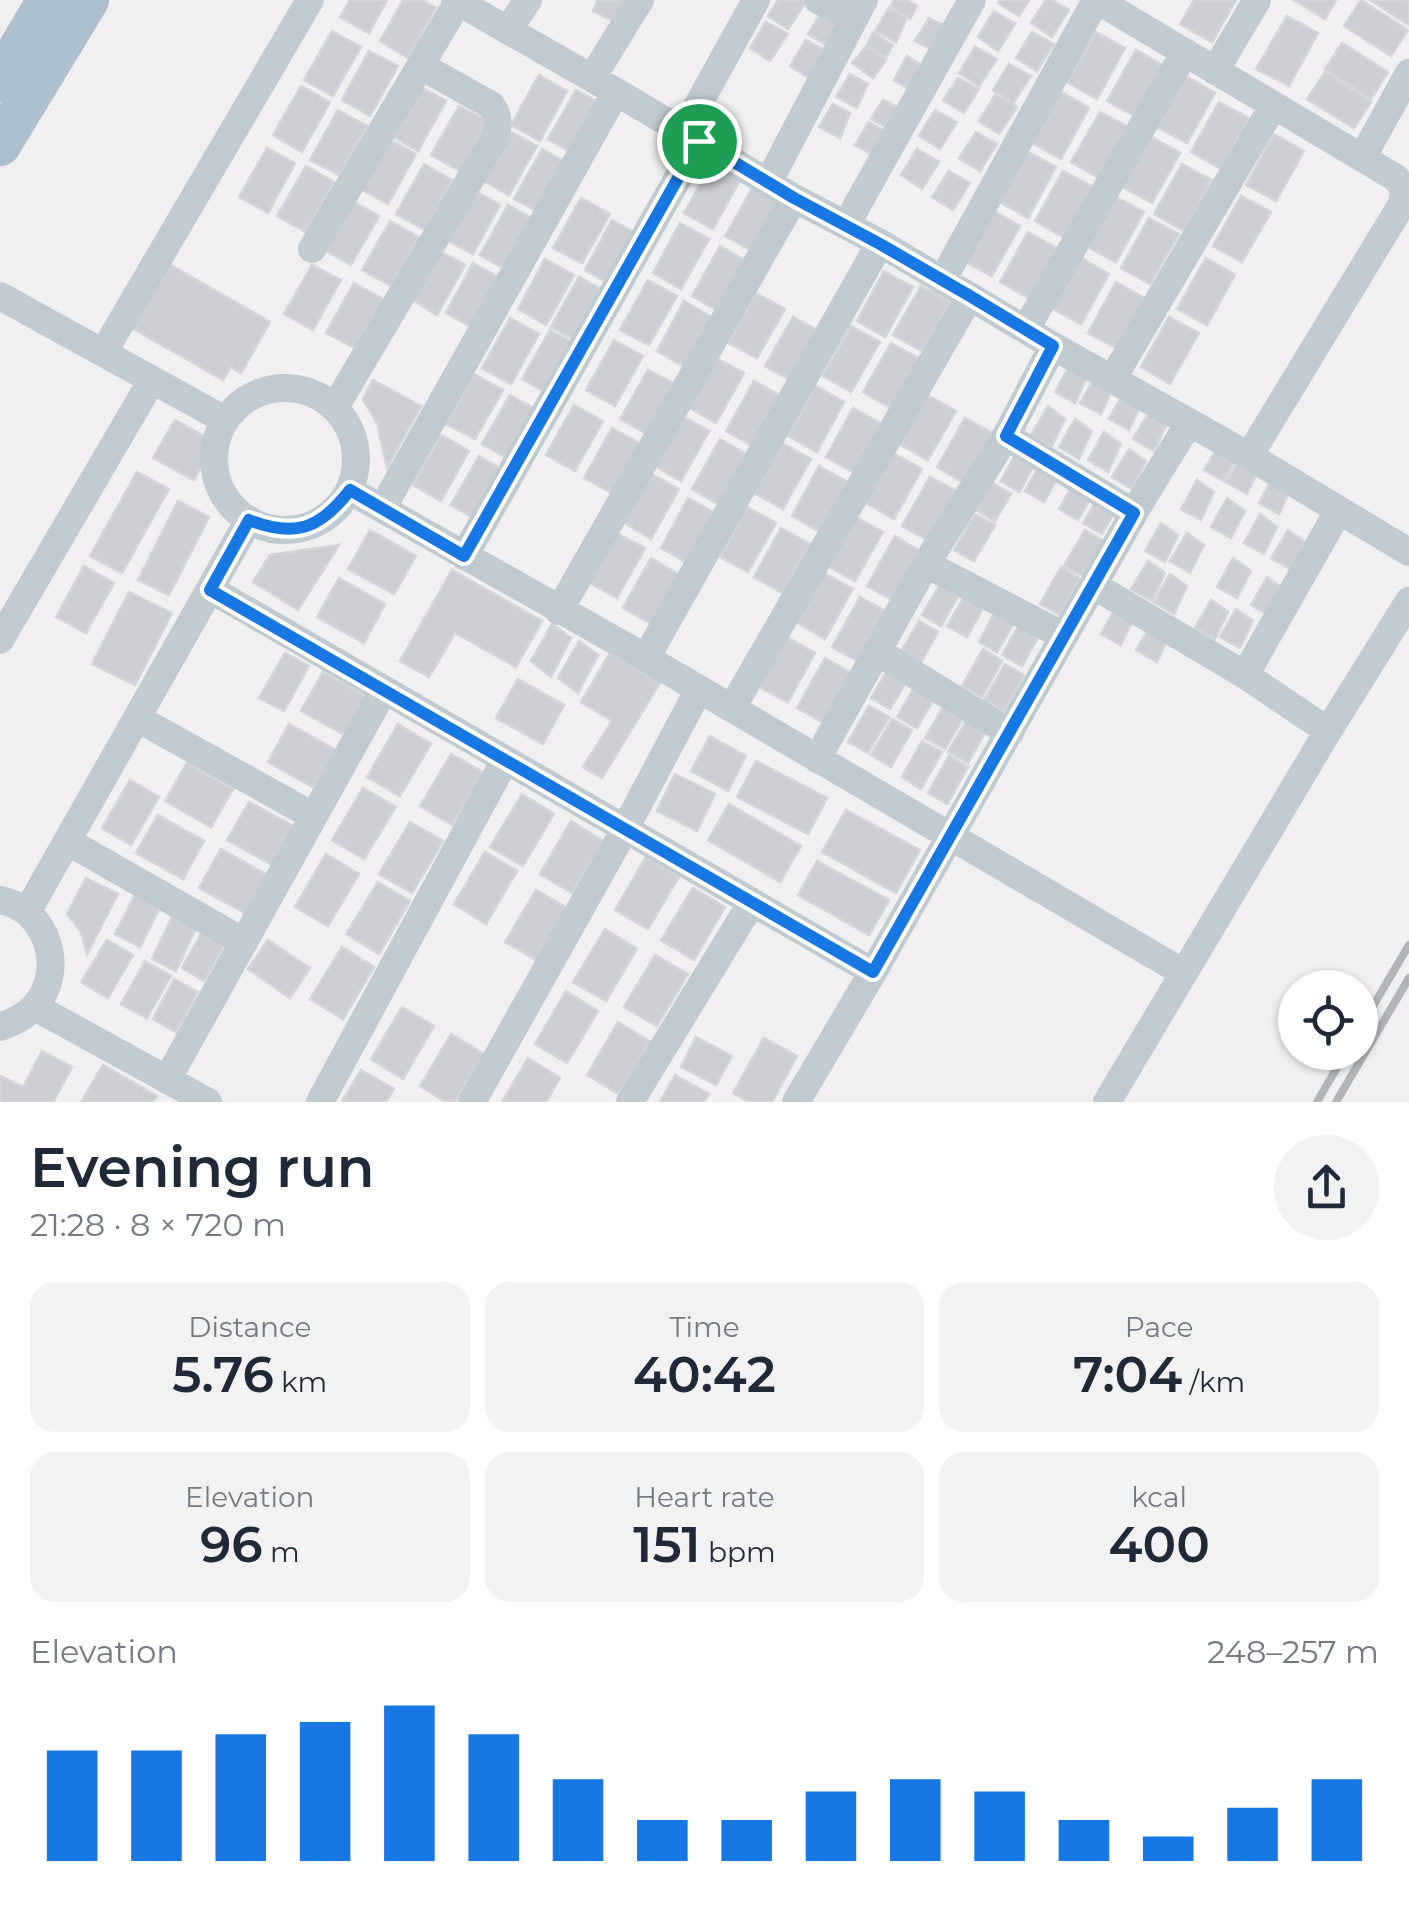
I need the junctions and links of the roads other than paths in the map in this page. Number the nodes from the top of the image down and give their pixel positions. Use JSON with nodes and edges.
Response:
{"nodes":[{"id":1,"x":48,"y":0,"type":"edge"},
{"id":2,"x":88,"y":0,"type":"edge"},
{"id":3,"x":310,"y":0,"type":"edge"},
{"id":4,"x":528,"y":0,"type":"edge"},
{"id":5,"x":640,"y":0,"type":"edge"},
{"id":6,"x":756,"y":0,"type":"edge"},
{"id":7,"x":818,"y":0,"type":"edge"},
{"id":8,"x":972,"y":0,"type":"edge"},
{"id":9,"x":1096,"y":0,"type":"edge"},
{"id":10,"x":1258,"y":0,"type":"edge"},
{"id":11,"x":457,"y":1,"type":"edge"},
{"id":12,"x":859,"y":9,"type":"edge"},
{"id":13,"x":508,"y":30,"type":"junction"},
{"id":14,"x":1185,"y":52,"type":"junction"},
{"id":15,"x":421,"y":66,"type":"junction"},
{"id":16,"x":1215,"y":71,"type":"junction"},
{"id":17,"x":1409,"y":73,"type":"edge"},
{"id":18,"x":0,"y":81,"type":"edge"},
{"id":19,"x":604,"y":85,"type":"junction"},
{"id":20,"x":1273,"y":106,"type":"junction"},
{"id":21,"x":691,"y":137,"type":"junction"},
{"id":22,"x":0,"y":145,"type":"edge"},
{"id":23,"x":1362,"y":158,"type":"junction"},
{"id":24,"x":768,"y":181,"type":"junction"},
{"id":25,"x":794,"y":198,"type":"junction"},
{"id":26,"x":846,"y":225,"type":"junction"},
{"id":27,"x":880,"y":244,"type":"junction"},
{"id":28,"x":312,"y":248,"type":"dead end"},
{"id":29,"x":942,"y":281,"type":"junction"},
{"id":30,"x":0,"y":296,"type":"edge"},
{"id":31,"x":970,"y":296,"type":"junction"},
{"id":32,"x":1026,"y":330,"type":"junction"},
{"id":33,"x":1053,"y":346,"type":"junction"},
{"id":34,"x":103,"y":353,"type":"junction"},
{"id":35,"x":1113,"y":378,"type":"junction"},
{"id":36,"x":152,"y":380,"type":"junction"},
{"id":37,"x":334,"y":407,"type":"junction"},
{"id":38,"x":226,"y":420,"type":"junction"},
{"id":39,"x":1189,"y":424,"type":"junction"},
{"id":40,"x":1006,"y":436,"type":"junction"},
{"id":41,"x":1250,"y":456,"type":"junction"},
{"id":42,"x":350,"y":490,"type":"junction"},
{"id":43,"x":382,"y":509,"type":"junction"},
{"id":44,"x":1339,"y":510,"type":"junction"},
{"id":45,"x":1134,"y":513,"type":"junction"},
{"id":46,"x":249,"y":520,"type":"junction"},
{"id":47,"x":1409,"y":552,"type":"edge"},
{"id":48,"x":464,"y":556,"type":"junction"},
{"id":49,"x":926,"y":564,"type":"junction"},
{"id":50,"x":1093,"y":585,"type":"junction"},
{"id":51,"x":210,"y":590,"type":"junction"},
{"id":52,"x":1409,"y":601,"type":"edge"},
{"id":53,"x":559,"y":610,"type":"junction"},
{"id":54,"x":1064,"y":636,"type":"junction"},
{"id":55,"x":0,"y":640,"type":"edge"},
{"id":56,"x":878,"y":652,"type":"junction"},
{"id":57,"x":646,"y":658,"type":"junction"},
{"id":58,"x":1246,"y":675,"type":"junction"},
{"id":59,"x":384,"y":690,"type":"junction"},
{"id":60,"x":698,"y":691,"type":"junction"},
{"id":61,"x":732,"y":708,"type":"junction"},
{"id":62,"x":138,"y":718,"type":"junction"},
{"id":63,"x":1328,"y":731,"type":"junction"},
{"id":64,"x":1010,"y":733,"type":"junction"},
{"id":65,"x":818,"y":759,"type":"junction"},
{"id":66,"x":505,"y":760,"type":"junction"},
{"id":67,"x":314,"y":816,"type":"junction"},
{"id":68,"x":625,"y":829,"type":"junction"},
{"id":69,"x":950,"y":838,"type":"junction"},
{"id":70,"x":67,"y":841,"type":"junction"},
{"id":71,"x":0,"y":900,"type":"edge"},
{"id":72,"x":752,"y":902,"type":"junction"},
{"id":73,"x":27,"y":912,"type":"junction"},
{"id":74,"x":244,"y":942,"type":"junction"},
{"id":75,"x":873,"y":972,"type":"junction"},
{"id":76,"x":1184,"y":974,"type":"junction"},
{"id":77,"x":35,"y":1006,"type":"junction"},
{"id":78,"x":0,"y":1026,"type":"edge"},
{"id":79,"x":167,"y":1080,"type":"junction"},
{"id":80,"x":208,"y":1102,"type":"edge"},
{"id":81,"x":320,"y":1102,"type":"edge"},
{"id":82,"x":472,"y":1102,"type":"edge"},
{"id":83,"x":630,"y":1102,"type":"edge"},
{"id":84,"x":796,"y":1102,"type":"edge"},
{"id":85,"x":1107,"y":1102,"type":"edge"}],
"edges":[{"from":1,"to":18,"type":"main road"},
{"from":2,"to":22,"type":"main road"},
{"from":3,"to":34,"type":"street"},
{"from":4,"to":13,"type":"street"},
{"from":5,"to":19,"type":"street"},
{"from":6,"to":21,"type":"street"},
{"from":7,"to":12,"type":"street"},
{"from":8,"to":26,"type":"street"},
{"from":9,"to":14,"type":"street"},
{"from":9,"to":29,"type":"street"},
{"from":10,"to":16,"type":"street"},
{"from":11,"to":13,"type":"street"},
{"from":11,"to":15,"type":"street"},
{"from":12,"to":24,"type":"street"},
{"from":13,"to":19,"type":"street"},
{"from":14,"to":16,"type":"street"},
{"from":14,"to":32,"type":"street"},
{"from":15,"to":28,"type":"street"},
{"from":15,"to":37,"type":"street"},
{"from":16,"to":20,"type":"street"},
{"from":17,"to":23,"type":"street"},
{"from":19,"to":21,"type":"street"},
{"from":19,"to":43,"type":"street"},
{"from":20,"to":23,"type":"street"},
{"from":20,"to":35,"type":"street"},
{"from":21,"to":24,"type":"street"},
{"from":21,"to":48,"type":"street"},
{"from":23,"to":41,"type":"street"},
{"from":24,"to":25,"type":"street"},
{"from":25,"to":26,"type":"street"},
{"from":25,"to":53,"type":"street"},
{"from":26,"to":27,"type":"street"},
{"from":27,"to":29,"type":"street"},
{"from":27,"to":57,"type":"street"},
{"from":29,"to":31,"type":"street"},
{"from":30,"to":34,"type":"street"},
{"from":31,"to":32,"type":"street"},
{"from":31,"to":61,"type":"street"},
{"from":32,"to":33,"type":"street"},
{"from":33,"to":35,"type":"street"},
{"from":33,"to":40,"type":"street"},
{"from":34,"to":36,"type":"street"},
{"from":35,"to":39,"type":"street"},
{"from":36,"to":38,"type":"street"},
{"from":36,"to":55,"type":"street"},
{"from":37,"to":38,"type":"street"},
{"from":37,"to":42,"type":"street"},
{"from":38,"to":46,"type":"street"},
{"from":39,"to":41,"type":"street"},
{"from":39,"to":45,"type":"street"},
{"from":40,"to":45,"type":"street"},
{"from":40,"to":49,"type":"street"},
{"from":41,"to":44,"type":"street"},
{"from":42,"to":43,"type":"street"},
{"from":42,"to":46,"type":"street"},
{"from":43,"to":48,"type":"street"},
{"from":44,"to":47,"type":"street"},
{"from":44,"to":58,"type":"street"},
{"from":45,"to":50,"type":"street"},
{"from":46,"to":51,"type":"street"},
{"from":48,"to":53,"type":"street"},
{"from":49,"to":54,"type":"street"},
{"from":49,"to":56,"type":"street"},
{"from":50,"to":54,"type":"street"},
{"from":50,"to":58,"type":"street"},
{"from":51,"to":59,"type":"street"},
{"from":51,"to":62,"type":"street"},
{"from":52,"to":63,"type":"street"},
{"from":53,"to":57,"type":"street"},
{"from":54,"to":64,"type":"street"},
{"from":56,"to":64,"type":"street"},
{"from":56,"to":65,"type":"street"},
{"from":57,"to":60,"type":"street"},
{"from":58,"to":63,"type":"street"},
{"from":59,"to":66,"type":"street"},
{"from":59,"to":67,"type":"street"},
{"from":60,"to":61,"type":"street"},
{"from":60,"to":68,"type":"street"},
{"from":61,"to":65,"type":"street"},
{"from":62,"to":67,"type":"street"},
{"from":62,"to":70,"type":"street"},
{"from":63,"to":76,"type":"street"},
{"from":64,"to":69,"type":"street"},
{"from":65,"to":69,"type":"street"},
{"from":66,"to":68,"type":"street"},
{"from":66,"to":81,"type":"street"},
{"from":67,"to":74,"type":"street"},
{"from":68,"to":72,"type":"street"},
{"from":68,"to":82,"type":"street"},
{"from":69,"to":75,"type":"street"},
{"from":69,"to":76,"type":"street"},
{"from":70,"to":73,"type":"street"},
{"from":70,"to":74,"type":"street"},
{"from":71,"to":73,"type":"street"},
{"from":72,"to":75,"type":"street"},
{"from":72,"to":83,"type":"street"},
{"from":73,"to":77,"type":"street"},
{"from":74,"to":79,"type":"street"},
{"from":75,"to":84,"type":"street"},
{"from":76,"to":85,"type":"street"},
{"from":77,"to":78,"type":"street"},
{"from":77,"to":79,"type":"street"},
{"from":79,"to":80,"type":"street"}]}
